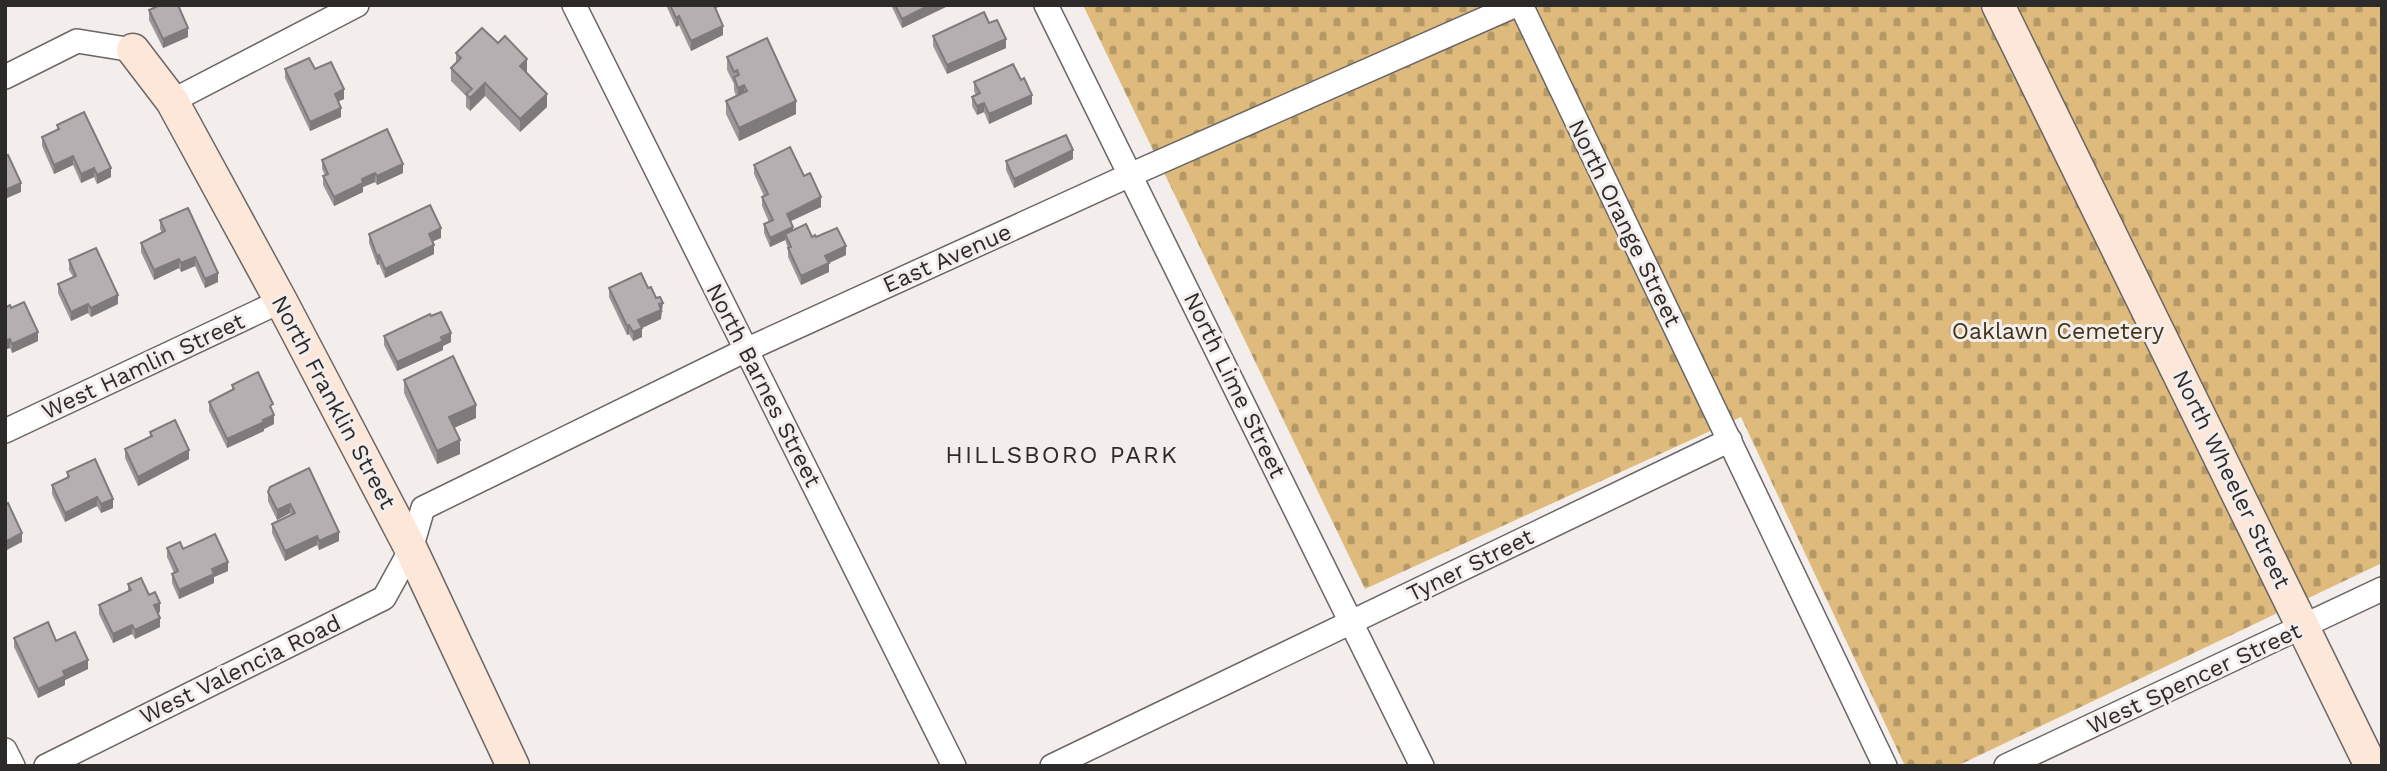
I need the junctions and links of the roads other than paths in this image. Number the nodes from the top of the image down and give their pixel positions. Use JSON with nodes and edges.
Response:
{"nodes":[{"id":1,"x":357,"y":5,"type":"edge"},
{"id":2,"x":573,"y":5,"type":"edge"},
{"id":3,"x":1046,"y":5,"type":"edge"},
{"id":4,"x":1519,"y":5,"type":"edge"},
{"id":5,"x":1998,"y":5,"type":"edge"},
{"id":6,"x":133,"y":50,"type":"joint"},
{"id":7,"x":5,"y":77,"type":"edge"},
{"id":8,"x":172,"y":101,"type":"junction"},
{"id":9,"x":1130,"y":175,"type":"junction"},
{"id":10,"x":281,"y":301,"type":"junction"},
{"id":11,"x":746,"y":349,"type":"junction"},
{"id":12,"x":5,"y":431,"type":"edge"},
{"id":13,"x":1730,"y":440,"type":"junction"},
{"id":14,"x":411,"y":549,"type":"junction"},
{"id":15,"x":2382,"y":589,"type":"edge"},
{"id":16,"x":1352,"y":622,"type":"junction"},
{"id":17,"x":2304,"y":626,"type":"junction"},
{"id":18,"x":5,"y":750,"type":"edge"},
{"id":19,"x":13,"y":766,"type":"edge"},
{"id":20,"x":46,"y":766,"type":"edge"},
{"id":21,"x":513,"y":766,"type":"edge"},
{"id":22,"x":954,"y":766,"type":"edge"},
{"id":23,"x":1052,"y":766,"type":"edge"},
{"id":24,"x":1422,"y":766,"type":"edge"},
{"id":25,"x":1885,"y":766,"type":"edge"},
{"id":26,"x":2007,"y":766,"type":"edge"},
{"id":27,"x":2371,"y":766,"type":"edge"}],
"edges":[{"from":1,"to":8,"type":"street"},
{"from":2,"to":11,"type":"street","name":"North Barnes Street"},
{"from":3,"to":9,"type":"street","name":"North Lime Street"},
{"from":4,"to":9,"type":"street","name":"East Avenue"},
{"from":4,"to":13,"type":"street","name":"North Orange Street"},
{"from":5,"to":17,"type":"main road","name":"North Wheeler Street"},
{"from":6,"to":7,"type":"street"},
{"from":6,"to":8,"type":"main road","name":"North Franklin Street"},
{"from":8,"to":10,"type":"main road","name":"North Franklin Street"},
{"from":9,"to":11,"type":"street","name":"East Avenue"},
{"from":9,"to":16,"type":"street","name":"North Lime Street"},
{"from":10,"to":12,"type":"street","name":"West Hamlin Street"},
{"from":10,"to":14,"type":"main road","name":"North Franklin Street"},
{"from":11,"to":14,"type":"street","name":"East Avenue"},
{"from":11,"to":22,"type":"street","name":"North Barnes Street"},
{"from":13,"to":16,"type":"street","name":"Tyner Street"},
{"from":13,"to":25,"type":"street"},
{"from":14,"to":20,"type":"street","name":"West Valencia Road"},
{"from":14,"to":21,"type":"main road","name":"North Franklin Street"},
{"from":15,"to":17,"type":"street","name":"West Spencer Street"},
{"from":16,"to":23,"type":"street","name":"Tyner Street"},
{"from":16,"to":24,"type":"street","name":"North Lime Street"},
{"from":17,"to":26,"type":"street","name":"West Spencer Street"},
{"from":17,"to":27,"type":"main road","name":"North Wheeler Street"},
{"from":18,"to":19,"type":"street"}]}
